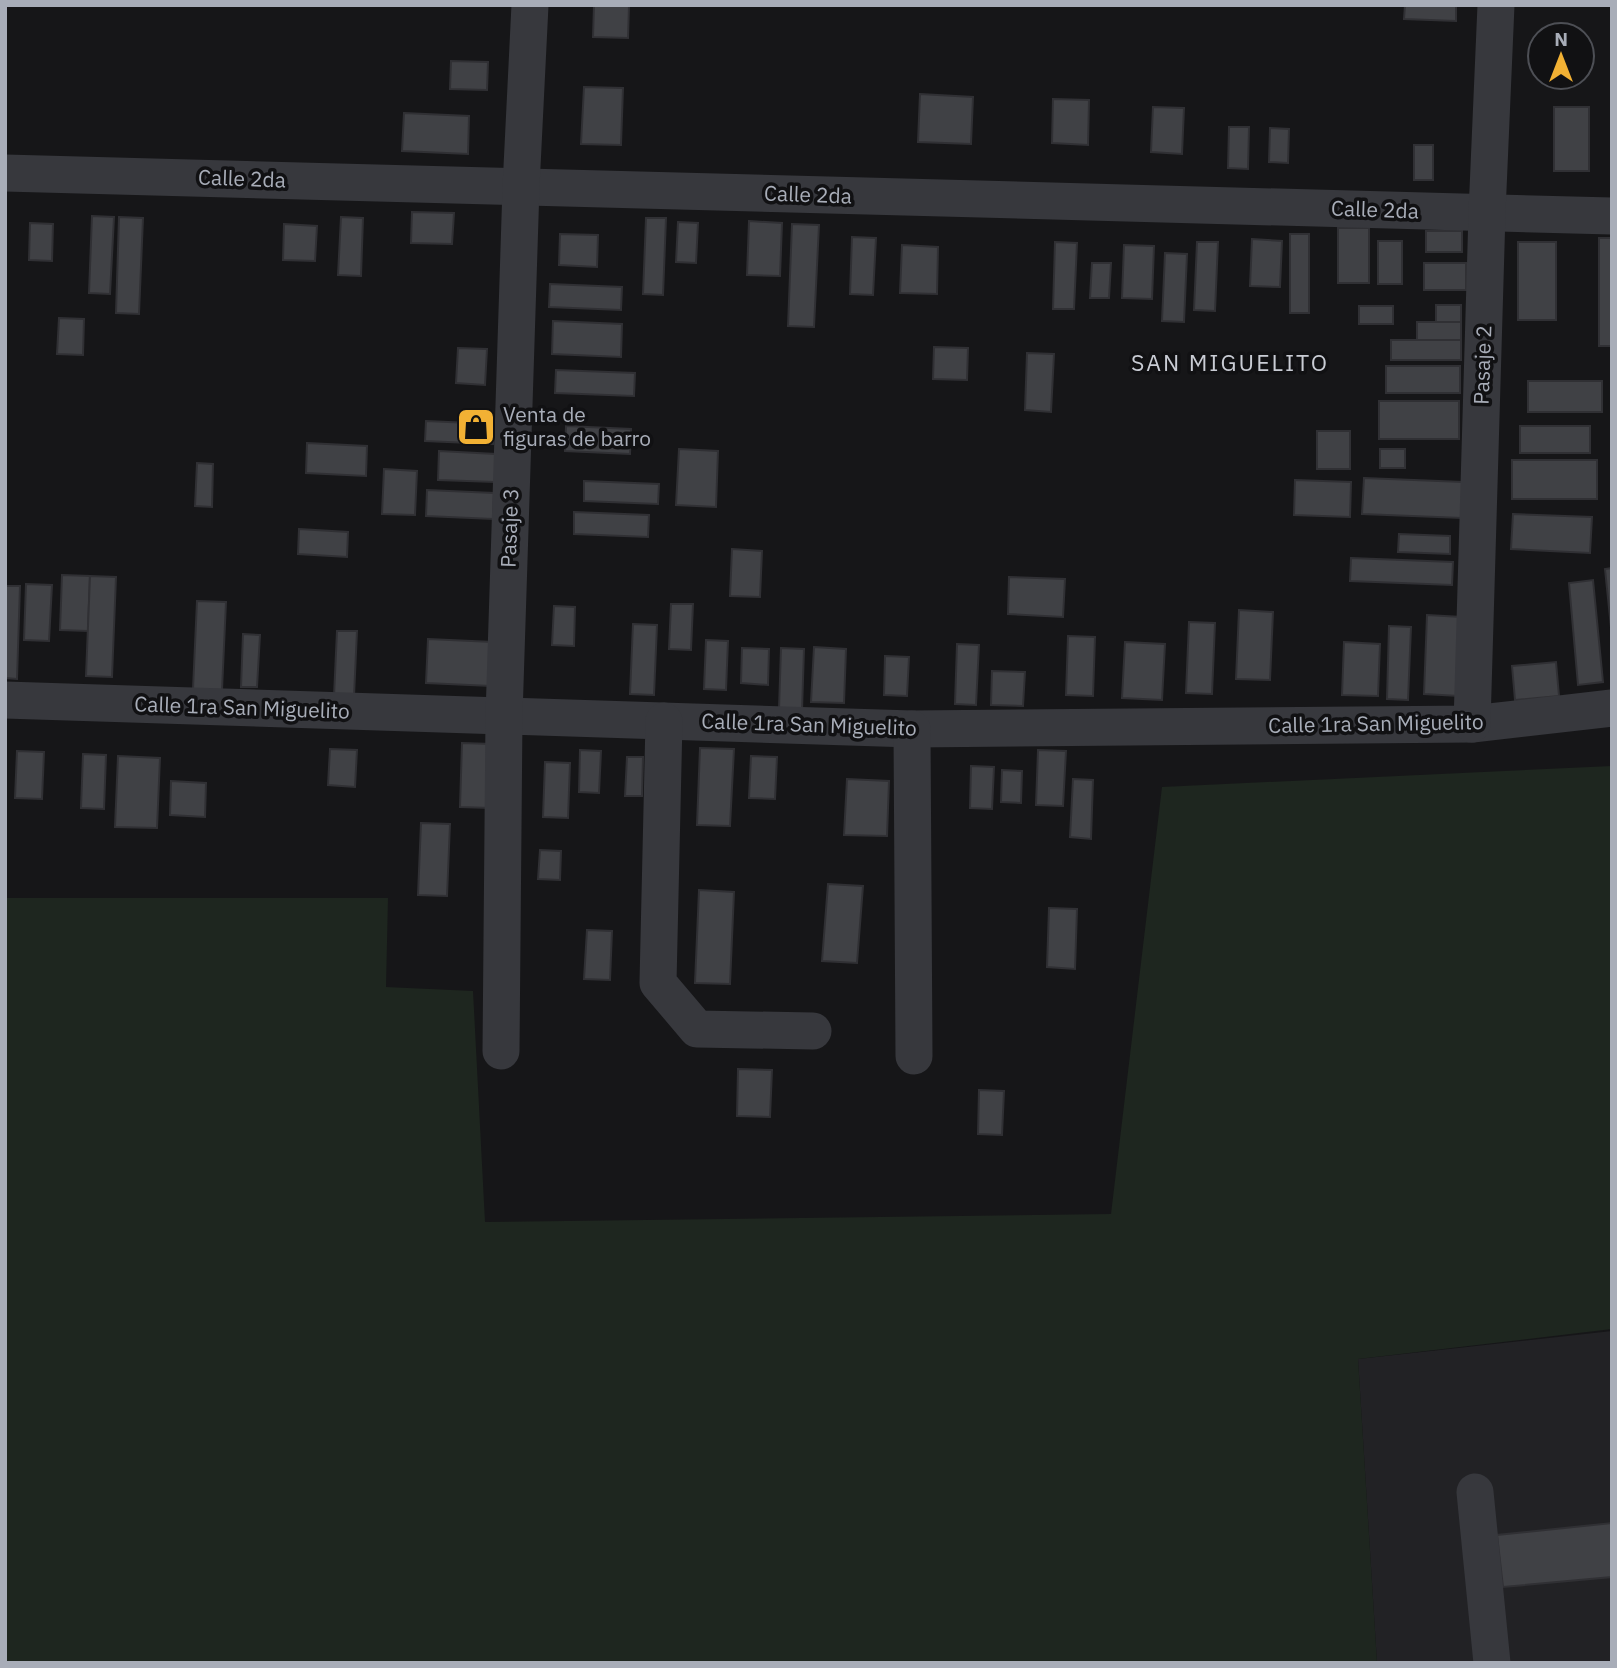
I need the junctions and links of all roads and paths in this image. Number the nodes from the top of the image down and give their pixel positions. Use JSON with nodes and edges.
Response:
{"nodes":[{"id":1,"x":530,"y":5,"type":"edge"},
{"id":2,"x":1496,"y":5,"type":"edge"},
{"id":3,"x":5,"y":173,"type":"edge"},
{"id":4,"x":521,"y":187,"type":"junction"},
{"id":5,"x":1487,"y":214,"type":"junction"},
{"id":6,"x":1612,"y":216,"type":"edge"},
{"id":7,"x":5,"y":700,"type":"edge"},
{"id":8,"x":1612,"y":708,"type":"edge"},
{"id":9,"x":503,"y":716,"type":"junction"},
{"id":10,"x":664,"y":721,"type":"junction"},
{"id":11,"x":1472,"y":724,"type":"junction"},
{"id":12,"x":912,"y":729,"type":"junction"},
{"id":13,"x":813,"y":1031,"type":"dead end"},
{"id":14,"x":501,"y":1051,"type":"dead end"},
{"id":15,"x":914,"y":1056,"type":"dead end"},
{"id":16,"x":1475,"y":1492,"type":"dead end"},
{"id":17,"x":1492,"y":1663,"type":"edge"}],
"edges":[{"from":1,"to":4,"type":"street","name":"Pasaje 3"},
{"from":2,"to":5,"type":"street","name":"Pasaje 2"},
{"from":3,"to":4,"type":"street","name":"Calle 2da"},
{"from":4,"to":5,"type":"street","name":"Calle 2da"},
{"from":4,"to":9,"type":"street","name":"Pasaje 3"},
{"from":5,"to":6,"type":"street","name":"Calle 2da"},
{"from":5,"to":11,"type":"street","name":"Pasaje 2"},
{"from":7,"to":9,"type":"street","name":"Calle 1ra San Miguelito"},
{"from":8,"to":11,"type":"street","name":"Calle 1ra San Miguelito"},
{"from":9,"to":10,"type":"street","name":"Calle 1ra San Miguelito"},
{"from":9,"to":14,"type":"street","name":"Pasaje 3"},
{"from":10,"to":12,"type":"street","name":"Calle 1ra San Miguelito"},
{"from":10,"to":13,"type":"street"},
{"from":11,"to":12,"type":"street","name":"Calle 1ra San Miguelito"},
{"from":12,"to":15,"type":"street"},
{"from":16,"to":17,"type":"street"}]}
